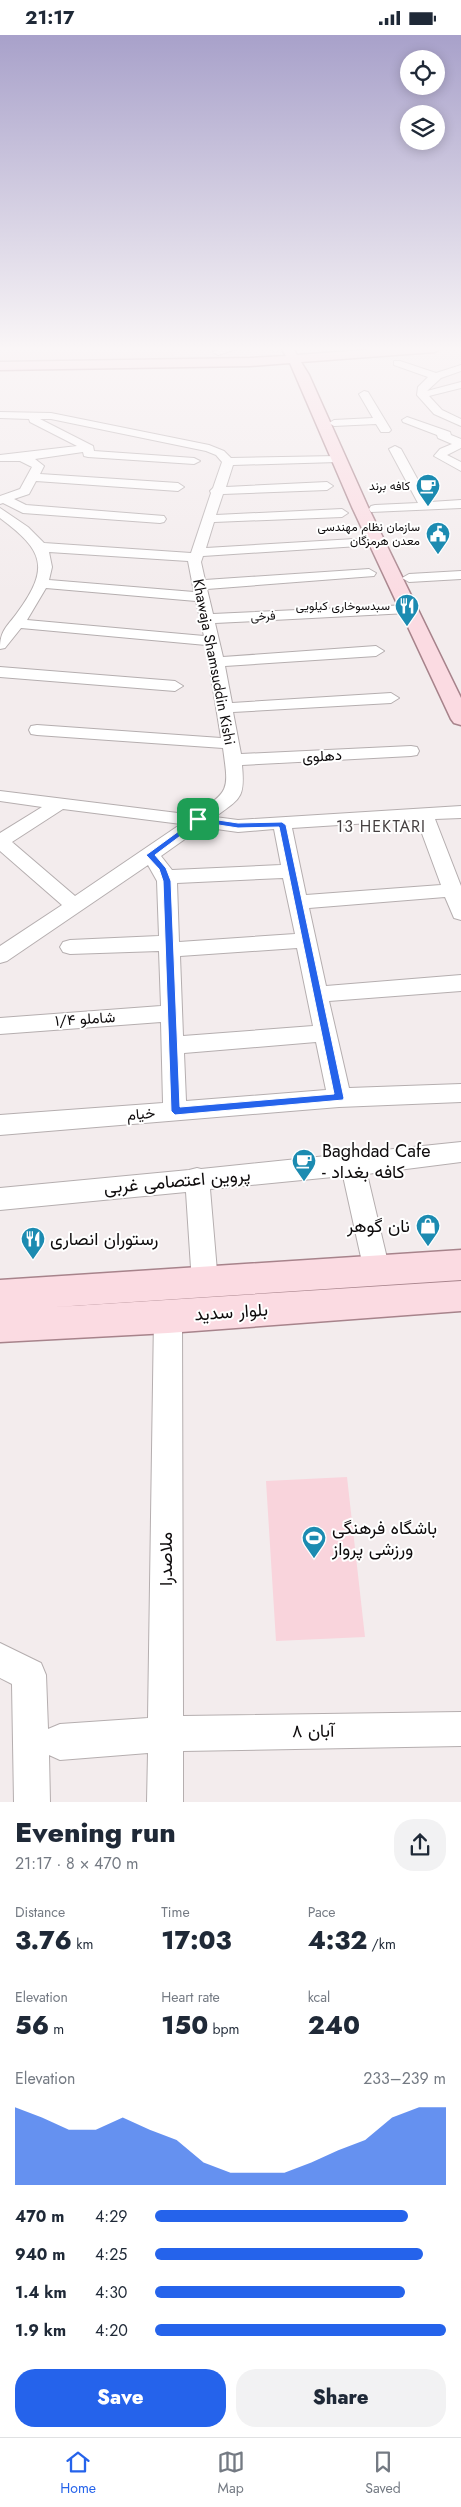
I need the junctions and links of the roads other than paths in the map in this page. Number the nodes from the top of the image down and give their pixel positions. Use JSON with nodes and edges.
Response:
{"nodes":[{"id":1,"x":55,"y":430,"type":"edge"},
{"id":2,"x":120,"y":430,"type":"edge"},
{"id":3,"x":331,"y":430,"type":"edge"},
{"id":4,"x":332,"y":430,"type":"edge"},
{"id":5,"x":436,"y":430,"type":"edge"},
{"id":6,"x":166,"y":440,"type":"junction"},
{"id":7,"x":461,"y":443,"type":"edge"},
{"id":8,"x":89,"y":448,"type":"junction"},
{"id":9,"x":395,"y":449,"type":"dead end"},
{"id":10,"x":0,"y":450,"type":"edge"},
{"id":11,"x":337,"y":456,"type":"junction"},
{"id":12,"x":17,"y":457,"type":"junction"},
{"id":13,"x":0,"y":458,"type":"edge"},
{"id":14,"x":194,"y":461,"type":"dead end"},
{"id":15,"x":228,"y":462,"type":"junction"},
{"id":16,"x":461,"y":467,"type":"edge"},
{"id":17,"x":33,"y":477,"type":"junction"},
{"id":18,"x":327,"y":486,"type":"dead end"},
{"id":19,"x":178,"y":487,"type":"dead end"},
{"id":20,"x":216,"y":491,"type":"junction"},
{"id":21,"x":2,"y":499,"type":"edge"},
{"id":22,"x":461,"y":504,"type":"edge"},
{"id":23,"x":426,"y":506,"type":"junction"},
{"id":24,"x":375,"y":509,"type":"junction"},
{"id":25,"x":0,"y":512,"type":"edge"},
{"id":26,"x":342,"y":513,"type":"dead end"},
{"id":27,"x":160,"y":519,"type":"dead end"},
{"id":28,"x":207,"y":519,"type":"junction"},
{"id":29,"x":13,"y":522,"type":"junction"},
{"id":30,"x":354,"y":543,"type":"dead end"},
{"id":31,"x":39,"y":547,"type":"junction"},
{"id":32,"x":196,"y":554,"type":"junction"},
{"id":33,"x":369,"y":573,"type":"dead end"},
{"id":34,"x":461,"y":575,"type":"edge"},
{"id":35,"x":409,"y":578,"type":"junction"},
{"id":36,"x":43,"y":584,"type":"junction"},
{"id":37,"x":200,"y":591,"type":"junction"},
{"id":38,"x":26,"y":608,"type":"junction"},
{"id":39,"x":408,"y":609,"type":"junction"},
{"id":40,"x":0,"y":618,"type":"edge"},
{"id":41,"x":207,"y":619,"type":"junction"},
{"id":42,"x":15,"y":623,"type":"junction"},
{"id":43,"x":212,"y":641,"type":"junction"},
{"id":44,"x":0,"y":645,"type":"edge"},
{"id":45,"x":376,"y":651,"type":"dead end"},
{"id":46,"x":217,"y":662,"type":"junction"},
{"id":47,"x":0,"y":672,"type":"edge"},
{"id":48,"x":461,"y":685,"type":"edge"},
{"id":49,"x":174,"y":686,"type":"dead end"},
{"id":50,"x":391,"y":698,"type":"dead end"},
{"id":51,"x":225,"y":708,"type":"junction"},
{"id":52,"x":461,"y":719,"type":"edge"},
{"id":53,"x":37,"y":730,"type":"dead end"},
{"id":54,"x":411,"y":751,"type":"dead end"},
{"id":55,"x":232,"y":752,"type":"junction"},
{"id":56,"x":0,"y":796,"type":"edge"},
{"id":57,"x":59,"y":803,"type":"junction"},
{"id":58,"x":461,"y":812,"type":"edge"},
{"id":59,"x":424,"y":814,"type":"junction"},
{"id":60,"x":198,"y":819,"type":"junction"},
{"id":61,"x":282,"y":825,"type":"junction"},
{"id":62,"x":0,"y":841,"type":"edge"},
{"id":63,"x":150,"y":855,"type":"junction"},
{"id":64,"x":292,"y":871,"type":"junction"},
{"id":65,"x":166,"y":877,"type":"junction"},
{"id":66,"x":454,"y":891,"type":"junction"},
{"id":67,"x":298,"y":903,"type":"junction"},
{"id":68,"x":74,"y":905,"type":"junction"},
{"id":69,"x":461,"y":913,"type":"edge"},
{"id":70,"x":306,"y":940,"type":"junction"},
{"id":71,"x":70,"y":947,"type":"dead end"},
{"id":72,"x":169,"y":947,"type":"junction"},
{"id":73,"x":0,"y":956,"type":"edge"},
{"id":74,"x":461,"y":983,"type":"edge"},
{"id":75,"x":318,"y":994,"type":"junction"},
{"id":76,"x":170,"y":1013,"type":"junction"},
{"id":77,"x":0,"y":1026,"type":"edge"},
{"id":78,"x":326,"y":1033,"type":"junction"},
{"id":79,"x":173,"y":1045,"type":"junction"},
{"id":80,"x":461,"y":1093,"type":"edge"},
{"id":81,"x":339,"y":1098,"type":"junction"},
{"id":82,"x":175,"y":1111,"type":"junction"},
{"id":83,"x":0,"y":1125,"type":"edge"},
{"id":84,"x":461,"y":1152,"type":"edge"},
{"id":85,"x":353,"y":1165,"type":"junction"},
{"id":86,"x":198,"y":1179,"type":"junction"},
{"id":87,"x":0,"y":1199,"type":"edge"},
{"id":88,"x":461,"y":1265,"type":"edge"},
{"id":89,"x":377,"y":1271,"type":"junction"},
{"id":90,"x":206,"y":1283,"type":"junction"},
{"id":91,"x":0,"y":1295,"type":"edge"},
{"id":92,"x":461,"y":1296,"type":"edge"},
{"id":93,"x":168,"y":1317,"type":"junction"},
{"id":94,"x":0,"y":1326,"type":"edge"},
{"id":95,"x":0,"y":1660,"type":"edge"},
{"id":96,"x":461,"y":1729,"type":"edge"},
{"id":97,"x":165,"y":1734,"type":"junction"},
{"id":98,"x":60,"y":1742,"type":"dead end"},
{"id":99,"x":32,"y":1802,"type":"edge"},
{"id":100,"x":165,"y":1802,"type":"edge"}],
"edges":[{"from":1,"to":8,"type":"street"},
{"from":2,"to":6,"type":"street"},
{"from":3,"to":11,"type":"main road"},
{"from":4,"to":24,"type":"main road"},
{"from":5,"to":7,"type":"street"},
{"from":6,"to":8,"type":"street"},
{"from":6,"to":15,"type":"street"},
{"from":7,"to":16,"type":"street"},
{"from":8,"to":12,"type":"street"},
{"from":8,"to":14,"type":"street"},
{"from":9,"to":23,"type":"street"},
{"from":10,"to":12,"type":"street"},
{"from":11,"to":15,"type":"street"},
{"from":11,"to":39,"type":"main road"},
{"from":12,"to":13,"type":"street"},
{"from":12,"to":17,"type":"street"},
{"from":15,"to":20,"type":"street","name":"Khawaja Shamsuddin Kishi"},
{"from":17,"to":19,"type":"street"},
{"from":17,"to":21,"type":"street"},
{"from":18,"to":20,"type":"street"},
{"from":20,"to":28,"type":"street","name":"Khawaja Shamsuddin Kishi"},
{"from":21,"to":27,"type":"street"},
{"from":21,"to":29,"type":"street"},
{"from":22,"to":23,"type":"street"},
{"from":23,"to":24,"type":"street"},
{"from":24,"to":35,"type":"main road"},
{"from":25,"to":29,"type":"street"},
{"from":26,"to":28,"type":"street"},
{"from":28,"to":32,"type":"street","name":"Khawaja Shamsuddin Kishi"},
{"from":29,"to":31,"type":"street"},
{"from":30,"to":32,"type":"street"},
{"from":31,"to":32,"type":"street"},
{"from":31,"to":36,"type":"street"},
{"from":32,"to":37,"type":"street","name":"Khawaja Shamsuddin Kishi"},
{"from":33,"to":37,"type":"street"},
{"from":34,"to":35,"type":"street"},
{"from":35,"to":48,"type":"main road"},
{"from":36,"to":37,"type":"street"},
{"from":36,"to":38,"type":"street"},
{"from":37,"to":41,"type":"street","name":"Khawaja Shamsuddin Kishi"},
{"from":38,"to":40,"type":"street"},
{"from":38,"to":42,"type":"street"},
{"from":39,"to":41,"type":"street","name":"فرخی"},
{"from":39,"to":52,"type":"main road"},
{"from":41,"to":43,"type":"street","name":"Khawaja Shamsuddin Kishi"},
{"from":42,"to":43,"type":"street"},
{"from":42,"to":44,"type":"street"},
{"from":43,"to":46,"type":"street","name":"Khawaja Shamsuddin Kishi"},
{"from":45,"to":46,"type":"street"},
{"from":46,"to":51,"type":"street","name":"Khawaja Shamsuddin Kishi"},
{"from":47,"to":49,"type":"street"},
{"from":50,"to":51,"type":"street"},
{"from":51,"to":55,"type":"street","name":"Khawaja Shamsuddin Kishi"},
{"from":53,"to":55,"type":"street","name":"دهلوی"},
{"from":54,"to":55,"type":"street","name":"دهلوی"},
{"from":55,"to":60,"type":"street","name":"Khawaja Shamsuddin Kishi"},
{"from":56,"to":57,"type":"street"},
{"from":57,"to":60,"type":"street"},
{"from":57,"to":62,"type":"street"},
{"from":58,"to":59,"type":"street"},
{"from":59,"to":61,"type":"street"},
{"from":59,"to":66,"type":"street"},
{"from":60,"to":61,"type":"street"},
{"from":60,"to":63,"type":"street","name":"Khawaja Shamsuddin Kishi"},
{"from":61,"to":64,"type":"street"},
{"from":62,"to":68,"type":"street"},
{"from":63,"to":65,"type":"street"},
{"from":63,"to":68,"type":"street","name":"Khawaja Shamsuddin Kishi"},
{"from":64,"to":65,"type":"street"},
{"from":64,"to":67,"type":"street"},
{"from":65,"to":72,"type":"street"},
{"from":66,"to":67,"type":"street"},
{"from":66,"to":69,"type":"street"},
{"from":67,"to":70,"type":"street"},
{"from":68,"to":73,"type":"street","name":"Khawaja Shamsuddin Kishi"},
{"from":70,"to":72,"type":"street"},
{"from":70,"to":75,"type":"street"},
{"from":71,"to":72,"type":"street"},
{"from":72,"to":76,"type":"street"},
{"from":74,"to":75,"type":"street"},
{"from":75,"to":78,"type":"street"},
{"from":76,"to":77,"type":"street","name":"شاملو ۱/۴"},
{"from":76,"to":79,"type":"street"},
{"from":78,"to":79,"type":"street"},
{"from":78,"to":81,"type":"street"},
{"from":79,"to":82,"type":"street"},
{"from":80,"to":81,"type":"street","name":"خیام"},
{"from":81,"to":82,"type":"street","name":"خیام"},
{"from":82,"to":83,"type":"street","name":"خیام"},
{"from":84,"to":85,"type":"street","name":"پروین اعتصامی غربی"},
{"from":85,"to":86,"type":"street","name":"پروین اعتصامی غربی"},
{"from":85,"to":89,"type":"street"},
{"from":86,"to":87,"type":"street","name":"پروین اعتصامی غربی"},
{"from":86,"to":90,"type":"street"},
{"from":88,"to":89,"type":"main road","name":"بلوار سدید"},
{"from":89,"to":90,"type":"main road","name":"بلوار سدید"},
{"from":90,"to":91,"type":"main road","name":"بلوار سدید"},
{"from":92,"to":93,"type":"main road","name":"بلوار سدید"},
{"from":93,"to":94,"type":"main road","name":"بلوار سدید"},
{"from":93,"to":97,"type":"street","name":"ملاصدرا"},
{"from":95,"to":99,"type":"street"},
{"from":96,"to":97,"type":"street","name":"آبان ۸"},
{"from":97,"to":98,"type":"street","name":"آبان ۸"},
{"from":97,"to":100,"type":"street","name":"ملاصدرا"}]}
